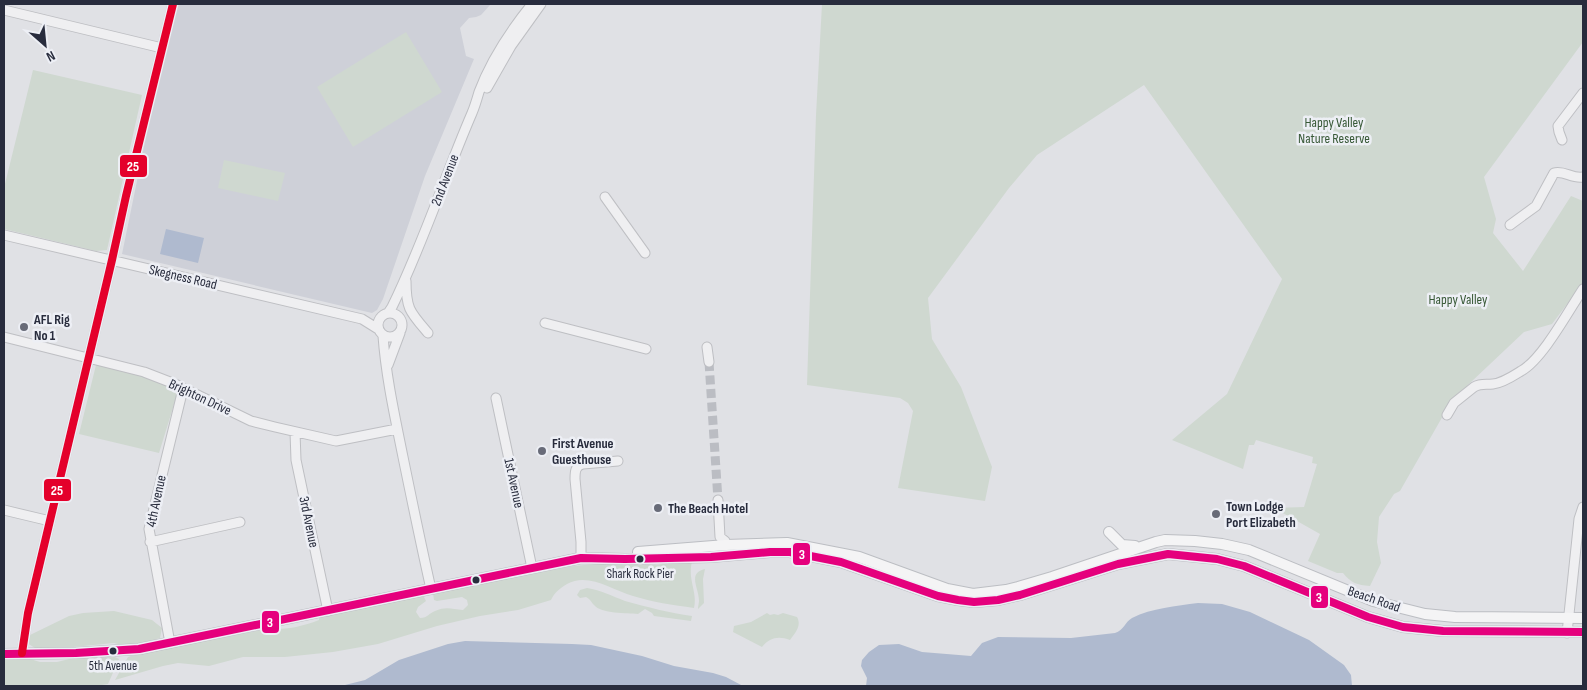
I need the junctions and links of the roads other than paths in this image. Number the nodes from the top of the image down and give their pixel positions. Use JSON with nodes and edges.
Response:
{"nodes":[{"id":1,"x":173,"y":4,"type":"edge"},
{"id":2,"x":538,"y":5,"type":"edge"},
{"id":3,"x":4,"y":10,"type":"edge"},
{"id":4,"x":162,"y":48,"type":"junction"},
{"id":5,"x":1582,"y":98,"type":"edge"},
{"id":6,"x":1562,"y":140,"type":"dead end"},
{"id":7,"x":1583,"y":178,"type":"edge"},
{"id":8,"x":605,"y":197,"type":"dead end"},
{"id":9,"x":1510,"y":225,"type":"dead end"},
{"id":10,"x":4,"y":235,"type":"edge"},
{"id":11,"x":645,"y":254,"type":"dead end"},
{"id":12,"x":112,"y":260,"type":"junction"},
{"id":13,"x":405,"y":281,"type":"junction"},
{"id":14,"x":1583,"y":289,"type":"edge"},
{"id":15,"x":384,"y":315,"type":"junction"},
{"id":16,"x":398,"y":316,"type":"junction"},
{"id":17,"x":362,"y":319,"type":"junction"},
{"id":18,"x":544,"y":323,"type":"dead end"},
{"id":19,"x":380,"y":332,"type":"junction"},
{"id":20,"x":400,"y":332,"type":"junction"},
{"id":21,"x":428,"y":333,"type":"dead end"},
{"id":22,"x":4,"y":337,"type":"edge"},
{"id":23,"x":707,"y":347,"type":"dead end"},
{"id":24,"x":646,"y":349,"type":"dead end"},
{"id":25,"x":88,"y":358,"type":"junction"},
{"id":26,"x":709,"y":362,"type":"tunnel mouth"},
{"id":27,"x":387,"y":373,"type":"junction"},
{"id":28,"x":183,"y":389,"type":"junction"},
{"id":29,"x":496,"y":398,"type":"dead end"},
{"id":30,"x":1447,"y":416,"type":"dead end"},
{"id":31,"x":397,"y":429,"type":"junction"},
{"id":32,"x":295,"y":432,"type":"junction"},
{"id":33,"x":618,"y":461,"type":"dead end"},
{"id":34,"x":718,"y":500,"type":"tunnel mouth"},
{"id":35,"x":1583,"y":507,"type":"edge"},
{"id":36,"x":4,"y":510,"type":"edge"},
{"id":37,"x":50,"y":521,"type":"junction"},
{"id":38,"x":240,"y":522,"type":"dead end"},
{"id":39,"x":1109,"y":532,"type":"dead end"},
{"id":40,"x":150,"y":542,"type":"junction"},
{"id":41,"x":726,"y":545,"type":"junction"},
{"id":42,"x":1140,"y":546,"type":"junction"},
{"id":43,"x":586,"y":558,"type":"junction"},
{"id":44,"x":1116,"y":559,"type":"junction"},
{"id":45,"x":532,"y":568,"type":"junction"},
{"id":46,"x":431,"y":589,"type":"junction"},
{"id":47,"x":328,"y":611,"type":"junction"},
{"id":48,"x":1568,"y":618,"type":"junction"},
{"id":49,"x":1583,"y":618,"type":"edge"},
{"id":50,"x":1583,"y":632,"type":"edge"},
{"id":51,"x":1566,"y":633,"type":"junction"},
{"id":52,"x":170,"y":643,"type":"junction"},
{"id":53,"x":22,"y":653,"type":"junction"},
{"id":54,"x":4,"y":654,"type":"edge"}],
"edges":[{"from":1,"to":4,"type":"street"},
{"from":2,"to":13,"type":"street","name":"2nd Avenue"},
{"from":3,"to":4,"type":"street"},
{"from":4,"to":12,"type":"street"},
{"from":5,"to":6,"type":"street"},
{"from":7,"to":9,"type":"street"},
{"from":8,"to":11,"type":"street"},
{"from":10,"to":12,"type":"street","name":"Skegness Road"},
{"from":12,"to":17,"type":"street","name":"Skegness Road"},
{"from":12,"to":25,"type":"street"},
{"from":13,"to":15,"type":"street","name":"2nd Avenue"},
{"from":13,"to":16,"type":"street","name":"2nd Avenue"},
{"from":13,"to":21,"type":"street"},
{"from":14,"to":30,"type":"street"},
{"from":15,"to":16,"type":"street"},
{"from":15,"to":17,"type":"street","name":"Skegness Road"},
{"from":15,"to":19,"type":"street"},
{"from":16,"to":20,"type":"street"},
{"from":17,"to":19,"type":"street","name":"Skegness Road"},
{"from":18,"to":24,"type":"street"},
{"from":19,"to":20,"type":"street"},
{"from":19,"to":27,"type":"street"},
{"from":20,"to":27,"type":"street"},
{"from":22,"to":25,"type":"street","name":"Brighton Drive"},
{"from":23,"to":26,"type":"street"},
{"from":25,"to":28,"type":"street","name":"Brighton Drive"},
{"from":25,"to":37,"type":"street"},
{"from":27,"to":31,"type":"street"},
{"from":28,"to":32,"type":"street","name":"Brighton Drive"},
{"from":28,"to":40,"type":"street","name":"4th Avenue"},
{"from":29,"to":45,"type":"street","name":"1st Avenue"},
{"from":31,"to":32,"type":"street","name":"Brighton Drive"},
{"from":31,"to":46,"type":"street"},
{"from":32,"to":47,"type":"street","name":"3rd Avenue"},
{"from":33,"to":43,"type":"street"},
{"from":34,"to":41,"type":"street"},
{"from":35,"to":48,"type":"street"},
{"from":36,"to":37,"type":"street"},
{"from":37,"to":53,"type":"street"},
{"from":38,"to":40,"type":"street"},
{"from":39,"to":42,"type":"main road"},
{"from":40,"to":52,"type":"street","name":"4th Avenue"},
{"from":41,"to":43,"type":"main road"},
{"from":41,"to":44,"type":"main road"},
{"from":42,"to":44,"type":"main road","name":"Beach Road"},
{"from":42,"to":48,"type":"main road","name":"Beach Road"},
{"from":43,"to":44,"type":"main road"},
{"from":43,"to":45,"type":"main road"},
{"from":44,"to":51,"type":"main road","name":"Beach Road"},
{"from":45,"to":46,"type":"main road"},
{"from":46,"to":47,"type":"main road"},
{"from":47,"to":52,"type":"main road"},
{"from":48,"to":49,"type":"main road","name":"Beach Road"},
{"from":48,"to":51,"type":"street"},
{"from":50,"to":51,"type":"main road","name":"Beach Road"},
{"from":52,"to":53,"type":"main road"},
{"from":53,"to":54,"type":"main road"}]}
